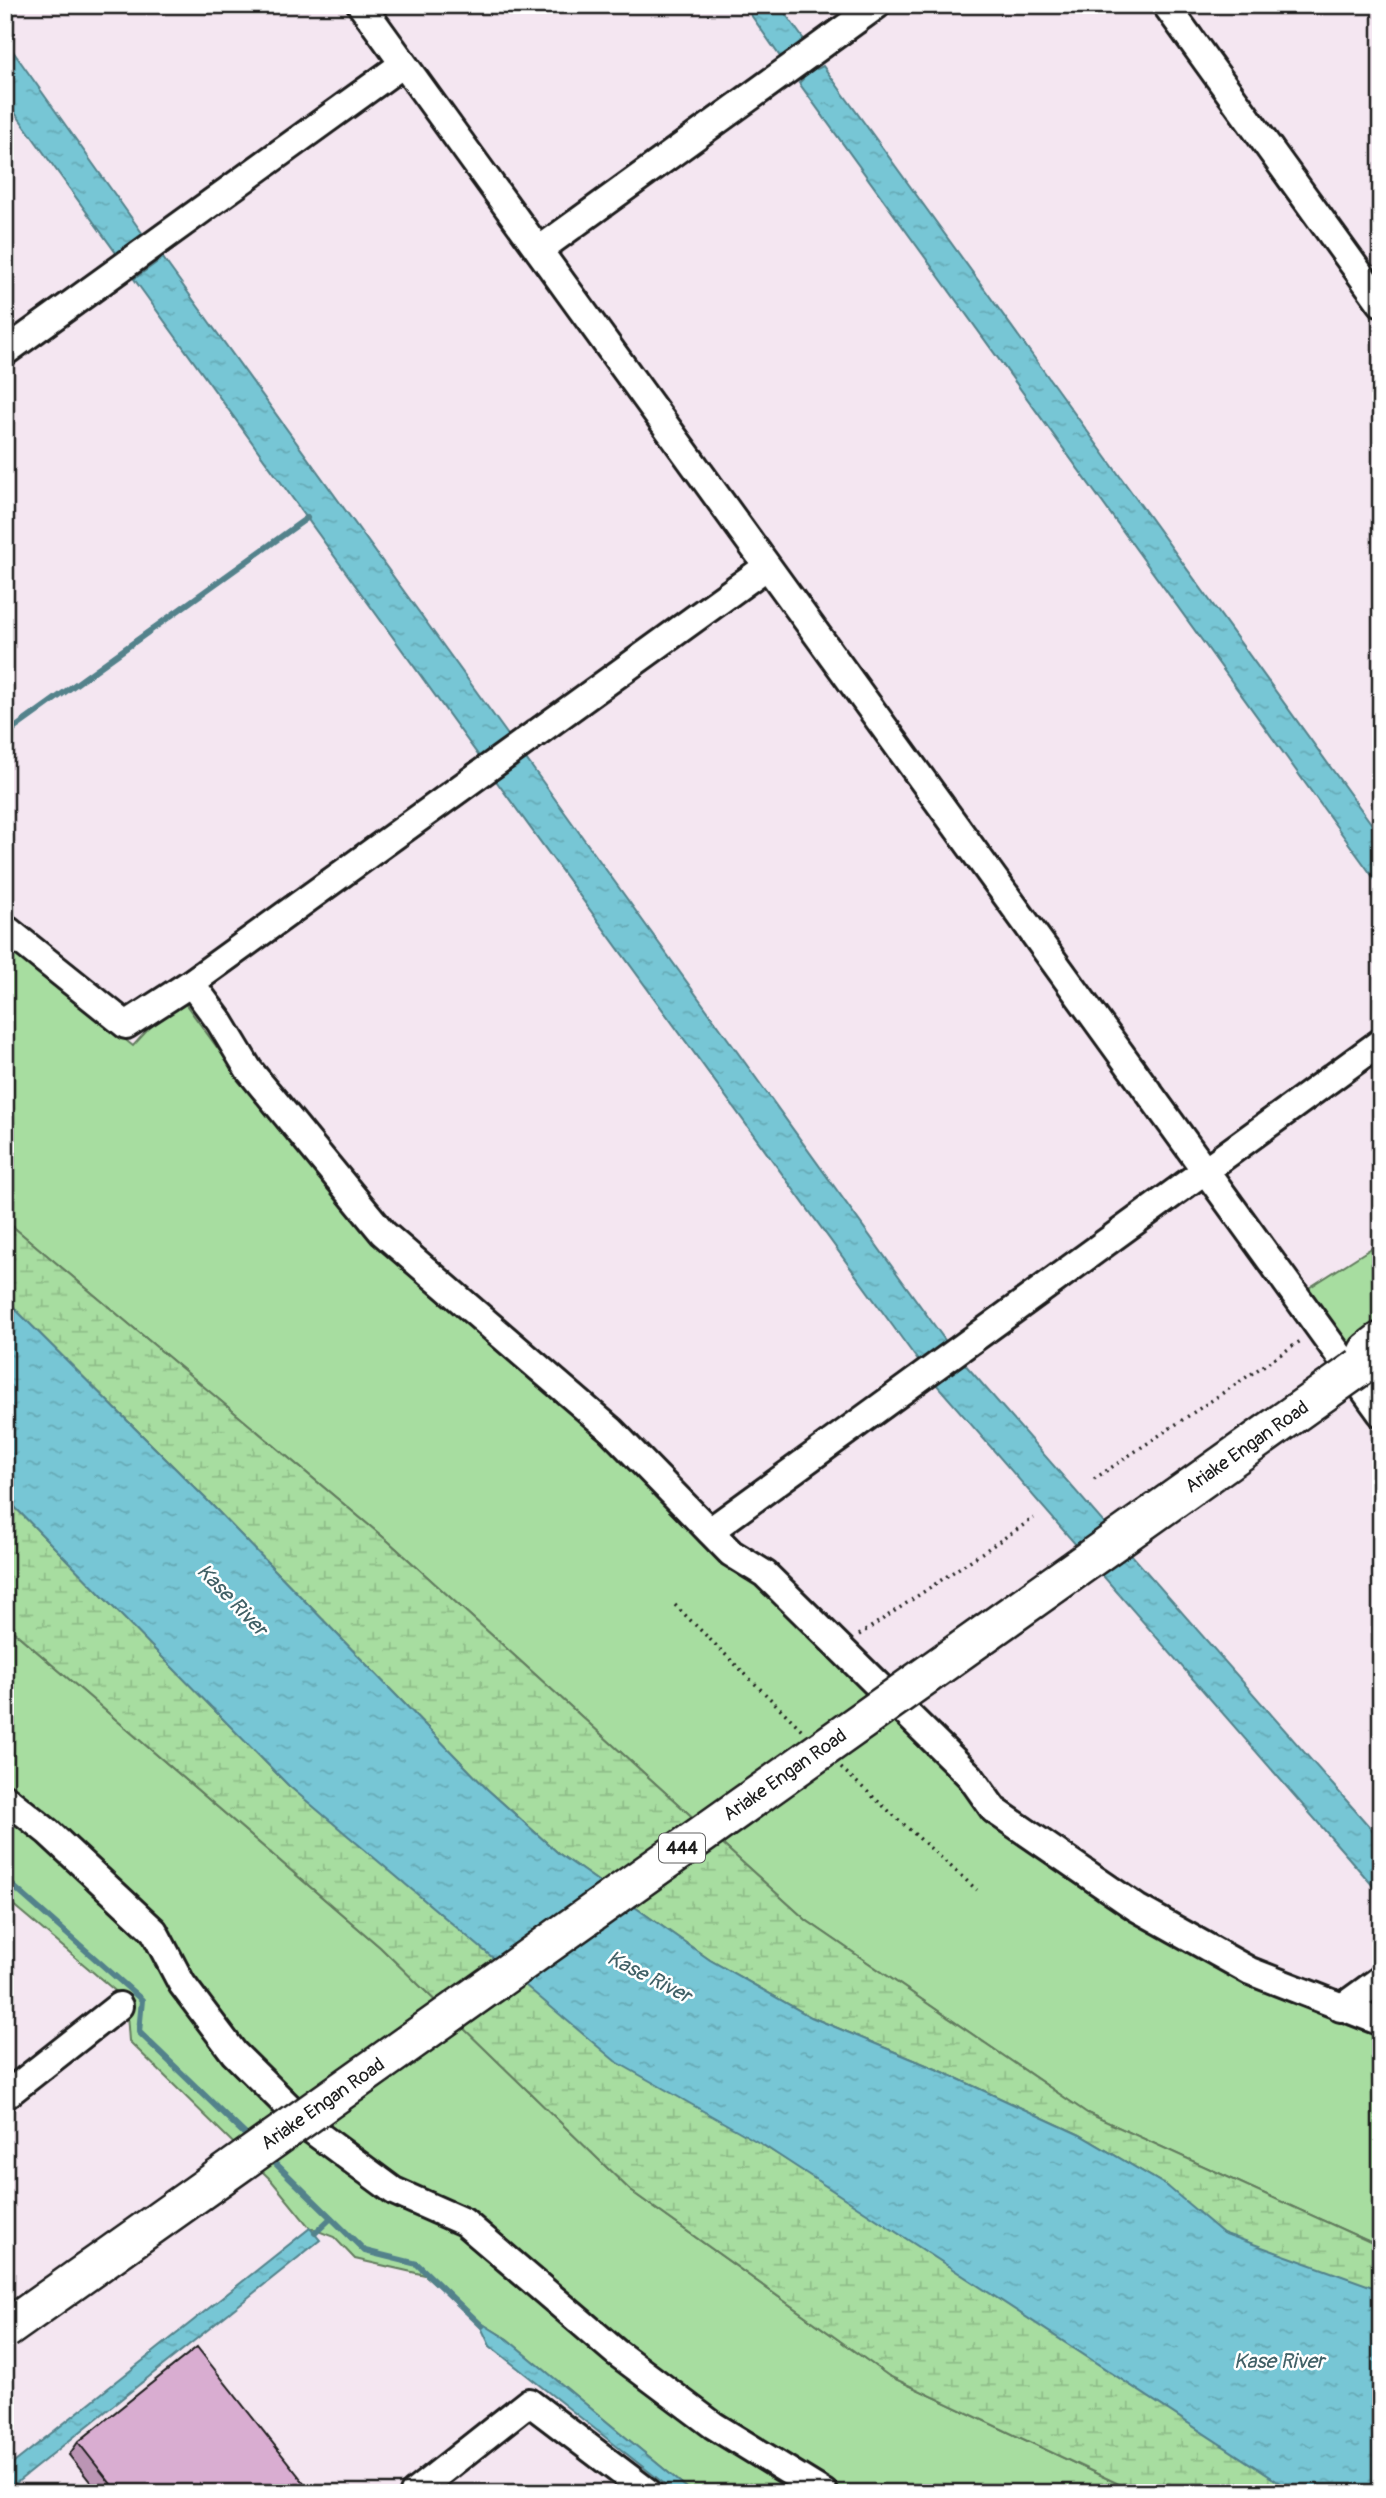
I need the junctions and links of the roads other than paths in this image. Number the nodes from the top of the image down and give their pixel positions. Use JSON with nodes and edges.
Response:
{"nodes":[{"id":1,"x":361,"y":5,"type":"edge"},
{"id":2,"x":877,"y":5,"type":"edge"},
{"id":3,"x":1166,"y":5,"type":"edge"},
{"id":4,"x":403,"y":64,"type":"junction"},
{"id":5,"x":539,"y":250,"type":"junction"},
{"id":6,"x":1381,"y":303,"type":"edge"},
{"id":7,"x":5,"y":352,"type":"edge"},
{"id":8,"x":766,"y":567,"type":"junction"},
{"id":9,"x":5,"y":928,"type":"edge"},
{"id":10,"x":191,"y":983,"type":"junction"},
{"id":11,"x":1381,"y":1042,"type":"edge"},
{"id":12,"x":1203,"y":1169,"type":"junction"},
{"id":13,"x":1374,"y":1356,"type":"edge"},
{"id":14,"x":1381,"y":1413,"type":"edge"},
{"id":15,"x":710,"y":1531,"type":"junction"},
{"id":16,"x":5,"y":1798,"type":"edge"},
{"id":17,"x":1381,"y":1979,"type":"edge"},
{"id":18,"x":118,"y":2006,"type":"dead end"},
{"id":19,"x":1341,"y":2008,"type":"junction"},
{"id":20,"x":1381,"y":2022,"type":"edge"},
{"id":21,"x":5,"y":2096,"type":"edge"},
{"id":22,"x":5,"y":2330,"type":"edge"},
{"id":23,"x":414,"y":2493,"type":"edge"},
{"id":24,"x":649,"y":2493,"type":"edge"},
{"id":25,"x":824,"y":2493,"type":"edge"}],
"edges":[{"from":1,"to":4,"type":"street"},
{"from":2,"to":5,"type":"street"},
{"from":3,"to":6,"type":"street"},
{"from":4,"to":5,"type":"street"},
{"from":4,"to":7,"type":"street"},
{"from":5,"to":8,"type":"street"},
{"from":8,"to":10,"type":"street"},
{"from":8,"to":12,"type":"street"},
{"from":9,"to":10,"type":"street"},
{"from":10,"to":15,"type":"street"},
{"from":11,"to":12,"type":"street"},
{"from":12,"to":14,"type":"street"},
{"from":12,"to":15,"type":"street"},
{"from":13,"to":22,"type":"highway","name":"Ariake Engan Road","number":"444","bridge":true},
{"from":15,"to":19,"type":"street"},
{"from":16,"to":25,"type":"street"},
{"from":17,"to":19,"type":"street"},
{"from":18,"to":21,"type":"street"},
{"from":19,"to":20,"type":"street"},
{"from":23,"to":24,"type":"street"}]}
